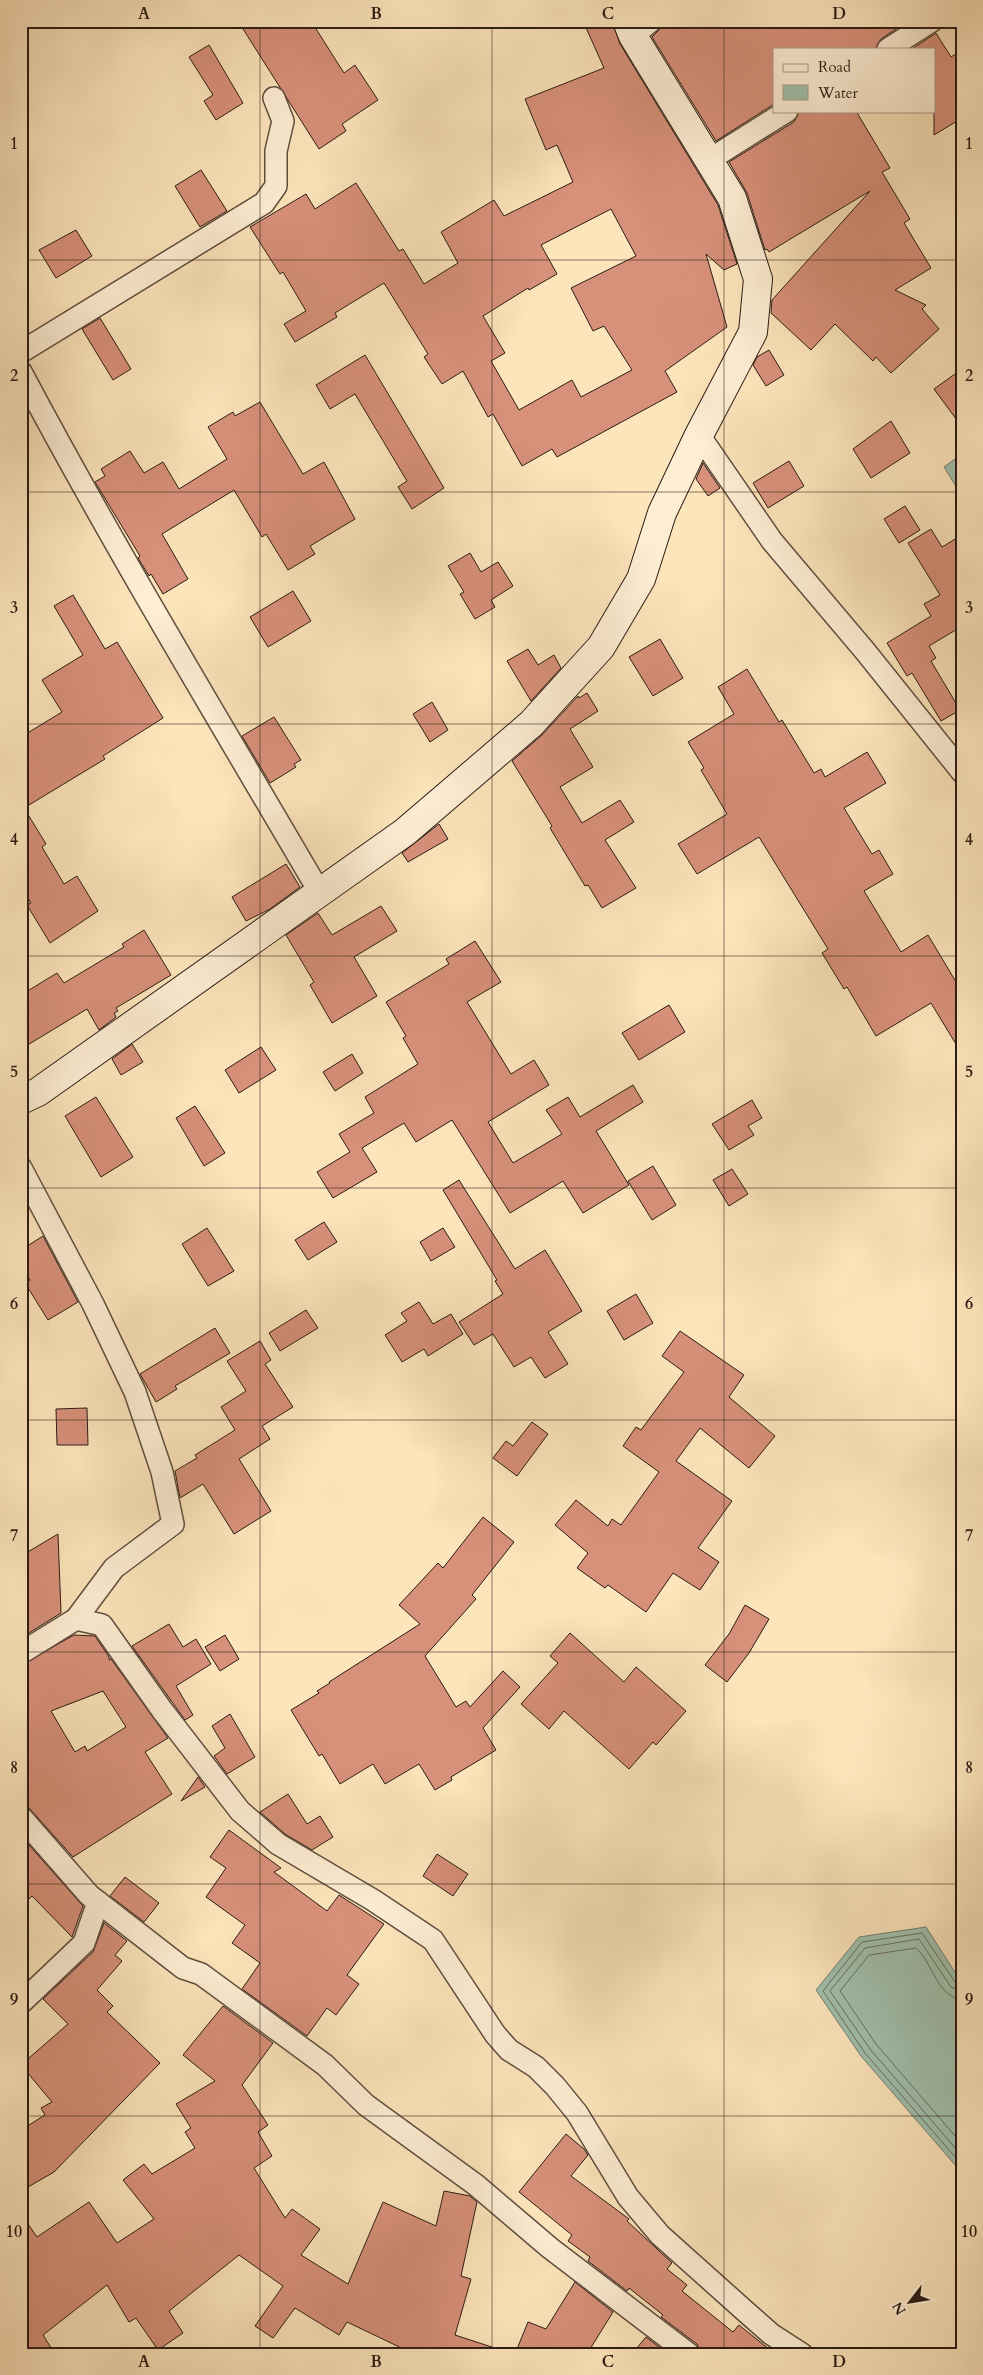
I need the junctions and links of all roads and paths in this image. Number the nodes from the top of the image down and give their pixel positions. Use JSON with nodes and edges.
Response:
{"nodes":[{"id":1,"x":932,"y":21,"type":"edge"},
{"id":2,"x":637,"y":26,"type":"edge"},
{"id":3,"x":890,"y":48,"type":"edge"},
{"id":4,"x":274,"y":98,"type":"dead end"},
{"id":5,"x":785,"y":112,"type":"edge"},
{"id":6,"x":709,"y":160,"type":"junction"},
{"id":7,"x":21,"y":352,"type":"edge"},
{"id":8,"x":21,"y":372,"type":"edge"},
{"id":9,"x":699,"y":436,"type":"junction"},
{"id":10,"x":962,"y":772,"type":"edge"},
{"id":11,"x":320,"y":893,"type":"junction"},
{"id":12,"x":21,"y":1100,"type":"edge"},
{"id":13,"x":21,"y":1168,"type":"edge"},
{"id":14,"x":76,"y":1619,"type":"junction"},
{"id":15,"x":21,"y":1653,"type":"edge"},
{"id":16,"x":21,"y":1817,"type":"edge"},
{"id":17,"x":98,"y":1902,"type":"junction"},
{"id":18,"x":21,"y":2002,"type":"edge"},
{"id":19,"x":689,"y":2354,"type":"edge"},
{"id":20,"x":802,"y":2354,"type":"edge"}],
"edges":[{"from":1,"to":3,"type":"street"},
{"from":2,"to":6,"type":"street"},
{"from":4,"to":7,"type":"street"},
{"from":5,"to":6,"type":"street"},
{"from":6,"to":9,"type":"street"},
{"from":8,"to":11,"type":"street"},
{"from":9,"to":10,"type":"street"},
{"from":9,"to":11,"type":"street"},
{"from":11,"to":12,"type":"street"},
{"from":13,"to":14,"type":"street"},
{"from":14,"to":15,"type":"street"},
{"from":14,"to":20,"type":"street"},
{"from":16,"to":17,"type":"street"},
{"from":17,"to":18,"type":"street"},
{"from":17,"to":19,"type":"street"}]}
